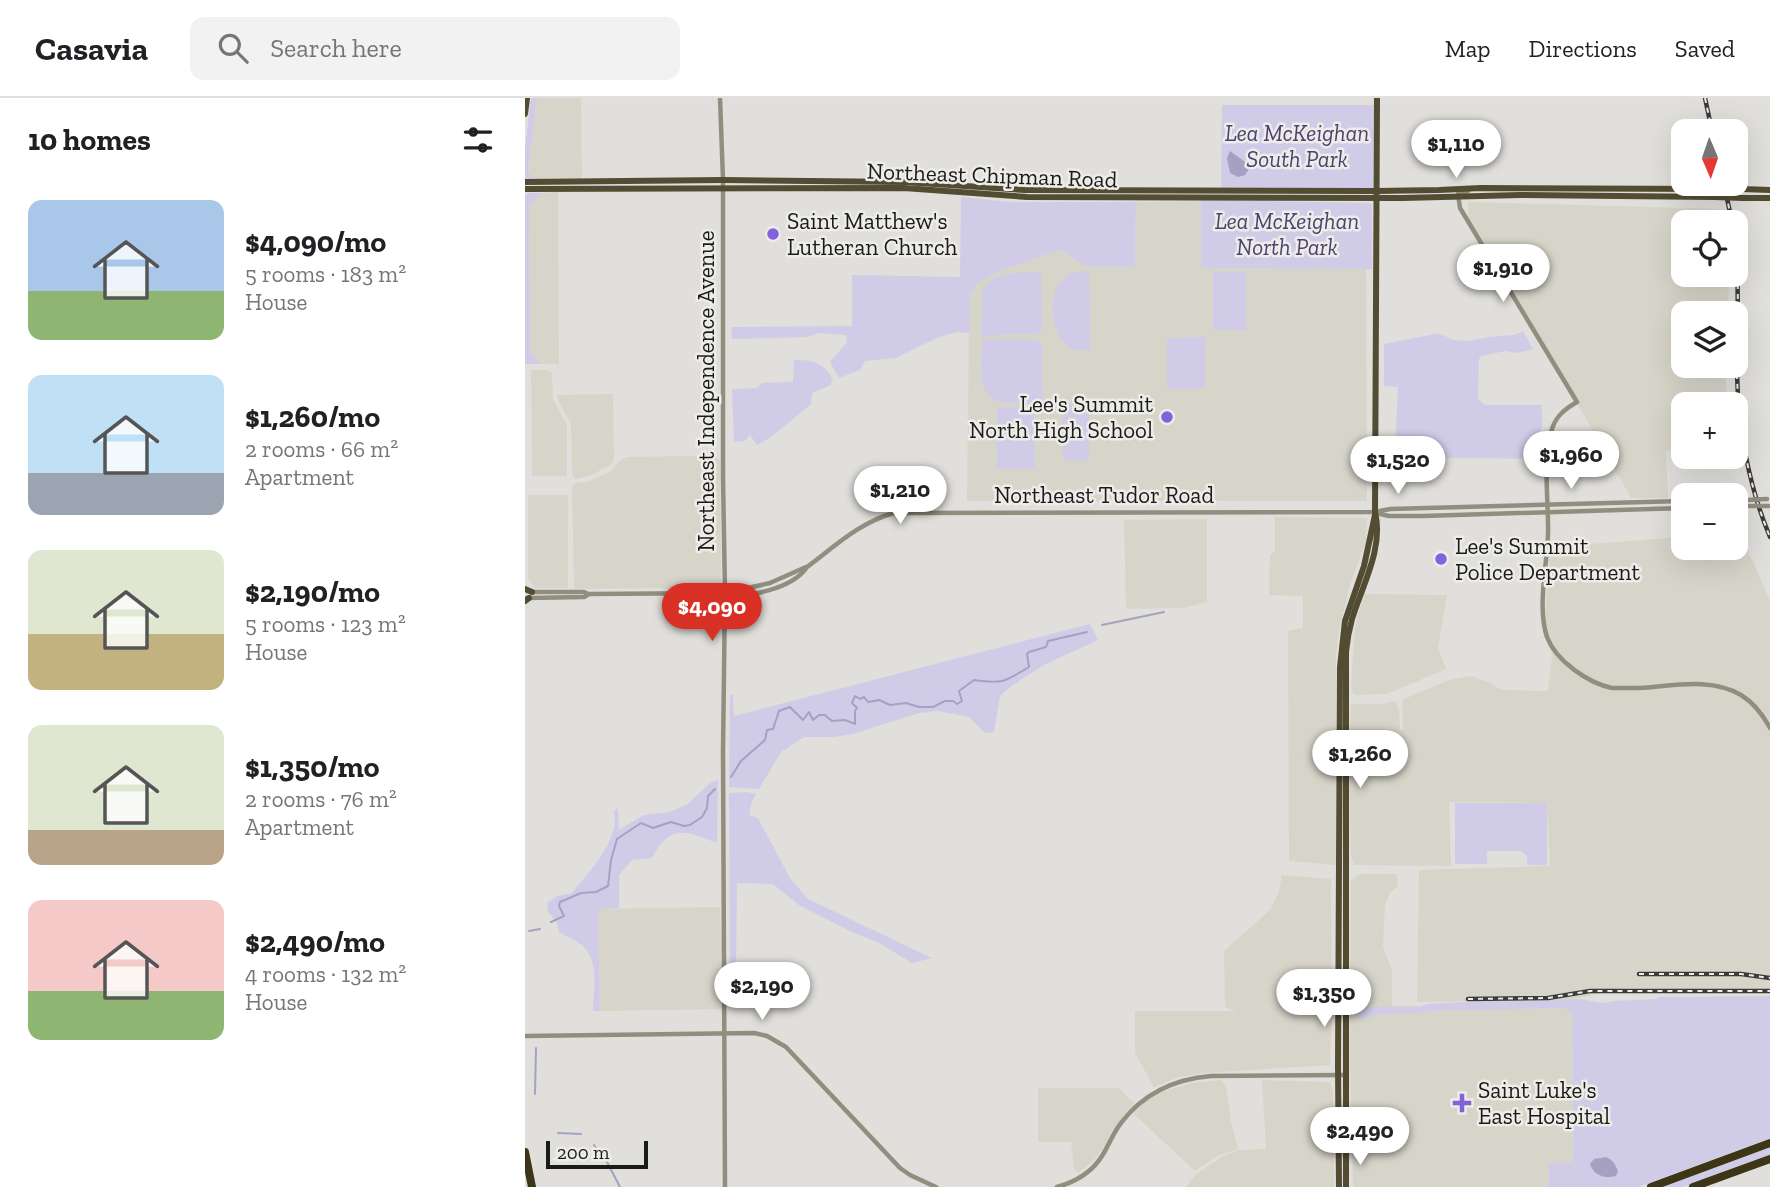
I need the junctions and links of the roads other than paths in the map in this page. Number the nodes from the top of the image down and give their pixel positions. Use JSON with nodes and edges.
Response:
{"nodes":[{"id":1,"x":527,"y":98,"type":"edge"},
{"id":2,"x":720,"y":98,"type":"edge"},
{"id":3,"x":1377,"y":98,"type":"edge"},
{"id":4,"x":525,"y":114,"type":"edge"},
{"id":5,"x":822,"y":181,"type":"junction"},
{"id":6,"x":525,"y":182,"type":"edge"},
{"id":7,"x":723,"y":184,"type":"junction"},
{"id":8,"x":554,"y":186,"type":"junction"},
{"id":9,"x":776,"y":187,"type":"junction"},
{"id":10,"x":1481,"y":188,"type":"junction"},
{"id":11,"x":525,"y":189,"type":"edge"},
{"id":12,"x":1770,"y":190,"type":"edge"},
{"id":13,"x":1376,"y":195,"type":"junction"},
{"id":14,"x":1458,"y":196,"type":"junction"},
{"id":15,"x":1770,"y":198,"type":"edge"},
{"id":16,"x":1769,"y":499,"type":"edge"},
{"id":17,"x":1671,"y":501,"type":"edge"},
{"id":18,"x":1633,"y":502,"type":"junction"},
{"id":19,"x":1748,"y":503,"type":"edge"},
{"id":20,"x":1748,"y":503,"type":"edge"},
{"id":21,"x":1548,"y":504,"type":"junction"},
{"id":22,"x":1770,"y":506,"type":"edge"},
{"id":23,"x":1433,"y":508,"type":"junction"},
{"id":24,"x":1671,"y":508,"type":"edge"},
{"id":25,"x":1635,"y":509,"type":"junction"},
{"id":26,"x":1548,"y":511,"type":"junction"},
{"id":27,"x":1375,"y":512,"type":"junction"},
{"id":28,"x":1423,"y":516,"type":"junction"},
{"id":29,"x":725,"y":593,"type":"junction"},
{"id":30,"x":589,"y":594,"type":"junction"},
{"id":31,"x":527,"y":595,"type":"edge"},
{"id":32,"x":571,"y":595,"type":"junction"},
{"id":33,"x":1770,"y":727,"type":"edge"},
{"id":34,"x":1340,"y":760,"type":"junction"},
{"id":35,"x":1346,"y":767,"type":"junction"},
{"id":36,"x":724,"y":1033,"type":"junction"},
{"id":37,"x":525,"y":1036,"type":"edge"},
{"id":38,"x":1342,"y":1075,"type":"junction"},
{"id":39,"x":1770,"y":1143,"type":"edge"},
{"id":40,"x":525,"y":1152,"type":"edge"},
{"id":41,"x":1770,"y":1158,"type":"edge"},
{"id":42,"x":532,"y":1187,"type":"edge"},
{"id":43,"x":725,"y":1187,"type":"edge"},
{"id":44,"x":936,"y":1187,"type":"edge"},
{"id":45,"x":1057,"y":1187,"type":"edge"},
{"id":46,"x":1339,"y":1187,"type":"edge"},
{"id":47,"x":1346,"y":1187,"type":"edge"},
{"id":48,"x":1651,"y":1187,"type":"edge"},
{"id":49,"x":1693,"y":1187,"type":"edge"}],
"edges":[{"from":1,"to":4,"type":"main road"},
{"from":2,"to":7,"type":"street","name":"Northeast Independence Avenue"},
{"from":3,"to":13,"type":"main road"},
{"from":5,"to":7,"type":"main road","name":"Northeast Chipman Road"},
{"from":5,"to":9,"type":"main road"},
{"from":5,"to":13,"type":"main road","name":"Northeast Chipman Road"},
{"from":6,"to":8,"type":"main road","name":"Northeast Chipman Road"},
{"from":7,"to":8,"type":"main road","name":"Northeast Chipman Road"},
{"from":7,"to":9,"type":"main road","name":"Northeast Chipman Road"},
{"from":7,"to":29,"type":"street","name":"Northeast Independence Avenue"},
{"from":8,"to":11,"type":"main road","name":"Northeast Chipman Road"},
{"from":9,"to":13,"type":"main road","name":"Northeast Chipman Road"},
{"from":10,"to":12,"type":"main road","name":"Northeast Chipman Road","bridge":true},
{"from":10,"to":13,"type":"main road","name":"Northeast Chipman Road"},
{"from":10,"to":14,"type":"street"},
{"from":13,"to":14,"type":"main road","name":"Northeast Chipman Road"},
{"from":13,"to":27,"type":"main road"},
{"from":14,"to":15,"type":"main road","name":"Northeast Chipman Road","bridge":true},
{"from":14,"to":21,"type":"street"},
{"from":16,"to":19,"type":"street","bridge":true},
{"from":17,"to":18,"type":"street","name":"Northeast Tudor Road"},
{"from":18,"to":21,"type":"street","name":"Northeast Tudor Road"},
{"from":18,"to":25,"type":"street"},
{"from":20,"to":22,"type":"street","bridge":true},
{"from":21,"to":23,"type":"street","name":"Northeast Tudor Road"},
{"from":21,"to":26,"type":"street"},
{"from":23,"to":27,"type":"street","name":"Northeast Tudor Road"},
{"from":23,"to":28,"type":"street"},
{"from":24,"to":25,"type":"street","name":"Northeast Tudor Road"},
{"from":25,"to":26,"type":"street","name":"Northeast Tudor Road"},
{"from":26,"to":28,"type":"street","name":"Northeast Tudor Road"},
{"from":26,"to":33,"type":"street"},
{"from":27,"to":28,"type":"street","name":"Northeast Tudor Road"},
{"from":27,"to":29,"type":"street","name":"Northeast Tudor Road"},
{"from":27,"to":34,"type":"main road"},
{"from":27,"to":35,"type":"main road"},
{"from":29,"to":30,"type":"street","name":"Northeast Tudor Road"},
{"from":29,"to":36,"type":"street","name":"Northeast Independence Avenue"},
{"from":30,"to":32,"type":"street"},
{"from":30,"to":32,"type":"street","name":"Northeast Tudor Road"},
{"from":31,"to":32,"type":"street"},
{"from":31,"to":32,"type":"street"},
{"from":34,"to":35,"type":"main road"},
{"from":34,"to":38,"type":"main road"},
{"from":35,"to":38,"type":"main road"},
{"from":36,"to":37,"type":"street"},
{"from":36,"to":43,"type":"street","name":"Northeast Independence Avenue"},
{"from":36,"to":44,"type":"street"},
{"from":38,"to":45,"type":"street"},
{"from":38,"to":46,"type":"main road"},
{"from":38,"to":47,"type":"main road"},
{"from":39,"to":48,"type":"highway"},
{"from":40,"to":42,"type":"highway"},
{"from":41,"to":49,"type":"highway"}]}
